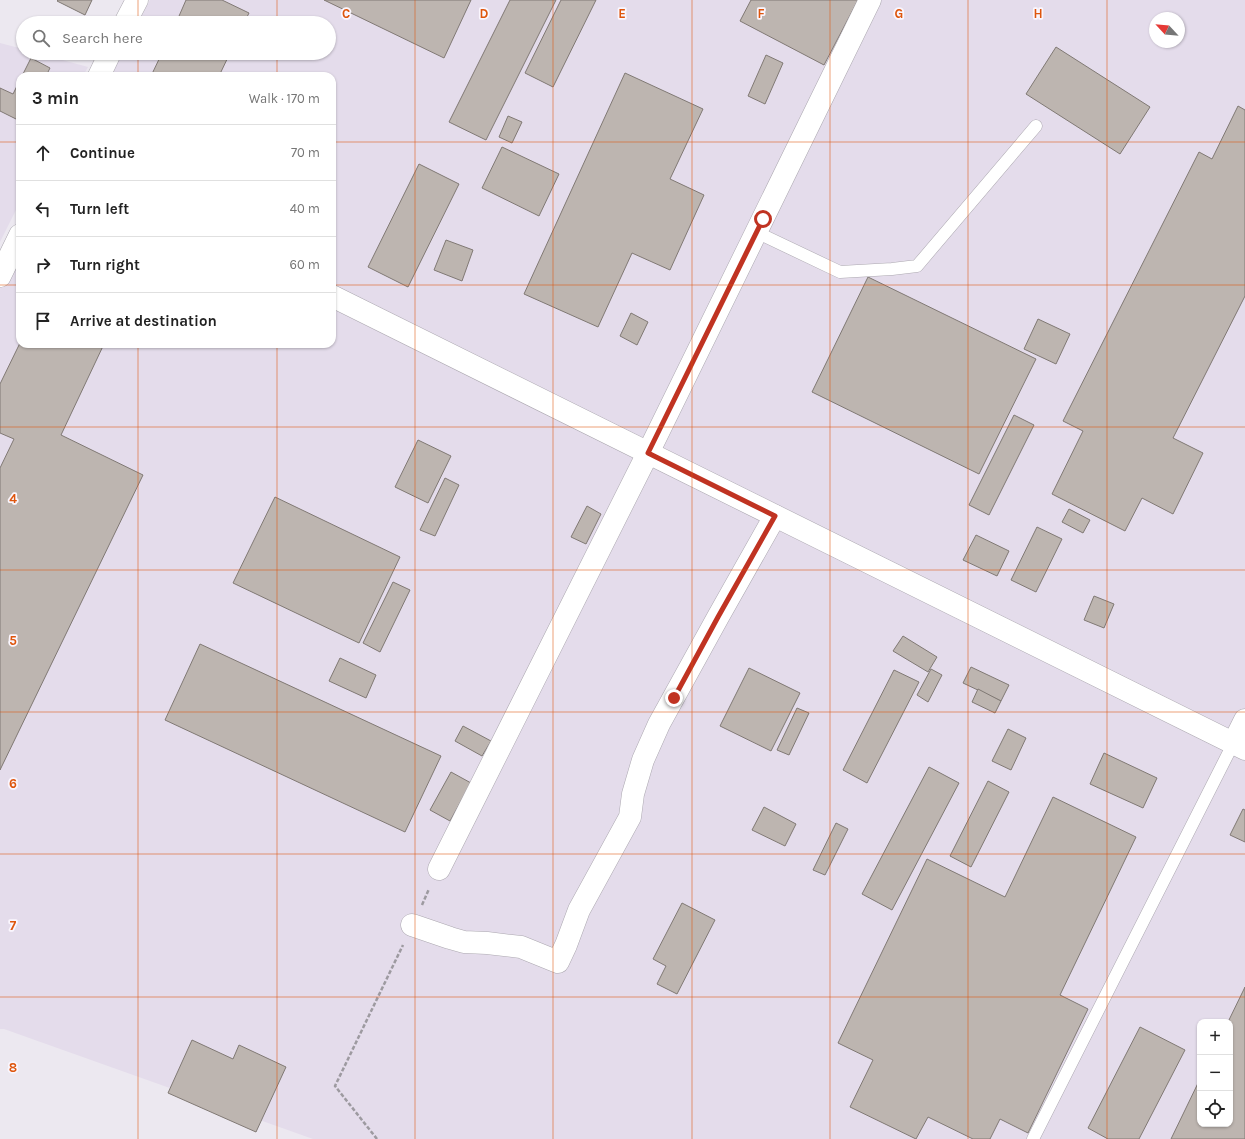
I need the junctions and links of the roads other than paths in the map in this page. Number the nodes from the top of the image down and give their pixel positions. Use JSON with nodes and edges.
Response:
{"nodes":[{"id":1,"x":137,"y":0,"type":"edge"},
{"id":2,"x":870,"y":0,"type":"edge"},
{"id":3,"x":129,"y":16,"type":"edge"},
{"id":4,"x":107,"y":60,"type":"edge"},
{"id":5,"x":101,"y":72,"type":"edge"},
{"id":6,"x":1036,"y":126,"type":"dead end"},
{"id":7,"x":756,"y":232,"type":"junction"},
{"id":8,"x":16,"y":243,"type":"edge"},
{"id":9,"x":0,"y":276,"type":"edge"},
{"id":10,"x":336,"y":298,"type":"edge"},
{"id":11,"x":648,"y":453,"type":"junction"},
{"id":12,"x":775,"y":516,"type":"junction"},
{"id":13,"x":1245,"y":720,"type":"edge"},
{"id":14,"x":1239,"y":746,"type":"edge"},
{"id":15,"x":439,"y":869,"type":"road end"},
{"id":16,"x":412,"y":925,"type":"road end"},
{"id":17,"x":1033,"y":1139,"type":"edge"}],
"edges":[{"from":1,"to":3,"type":"street"},
{"from":2,"to":7,"type":"street"},
{"from":4,"to":5,"type":"street"},
{"from":6,"to":7,"type":"lane"},
{"from":7,"to":11,"type":"street"},
{"from":8,"to":9,"type":"street"},
{"from":10,"to":11,"type":"street"},
{"from":11,"to":12,"type":"street"},
{"from":11,"to":15,"type":"street"},
{"from":12,"to":14,"type":"street"},
{"from":12,"to":16,"type":"street"},
{"from":13,"to":14,"type":"street"},
{"from":14,"to":17,"type":"lane"}]}
